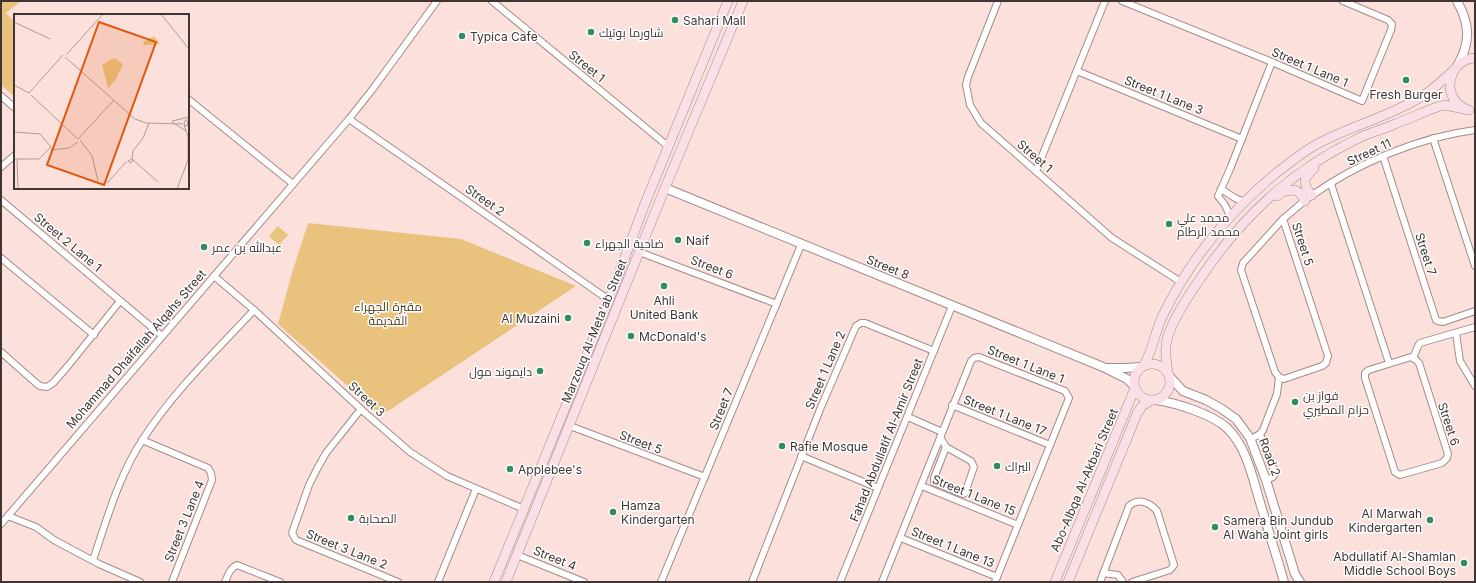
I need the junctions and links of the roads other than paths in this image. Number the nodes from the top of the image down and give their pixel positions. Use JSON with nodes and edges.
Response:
{"nodes":[{"id":1,"x":437,"y":1,"type":"edge"},
{"id":2,"x":492,"y":1,"type":"edge"},
{"id":3,"x":728,"y":1,"type":"edge"},
{"id":4,"x":743,"y":1,"type":"edge"},
{"id":5,"x":998,"y":1,"type":"edge"},
{"id":6,"x":1105,"y":1,"type":"edge"},
{"id":7,"x":1122,"y":1,"type":"edge"},
{"id":8,"x":1343,"y":1,"type":"edge"},
{"id":9,"x":1457,"y":1,"type":"edge"},
{"id":10,"x":1475,"y":58,"type":"edge"},
{"id":11,"x":1272,"y":62,"type":"junction"},
{"id":12,"x":1455,"y":68,"type":"junction"},
{"id":13,"x":1077,"y":71,"type":"junction"},
{"id":14,"x":1,"y":96,"type":"edge"},
{"id":15,"x":189,"y":100,"type":"edge"},
{"id":16,"x":14,"y":107,"type":"edge"},
{"id":17,"x":1472,"y":110,"type":"edge"},
{"id":18,"x":349,"y":119,"type":"junction"},
{"id":19,"x":1475,"y":130,"type":"edge"},
{"id":20,"x":1433,"y":138,"type":"junction"},
{"id":21,"x":1242,"y":139,"type":"junction"},
{"id":22,"x":669,"y":147,"type":"junction"},
{"id":23,"x":14,"y":156,"type":"edge"},
{"id":24,"x":1383,"y":156,"type":"junction"},
{"id":25,"x":1324,"y":157,"type":"junction"},
{"id":26,"x":1,"y":167,"type":"edge"},
{"id":27,"x":1036,"y":171,"type":"junction"},
{"id":28,"x":293,"y":184,"type":"junction"},
{"id":29,"x":1331,"y":184,"type":"junction"},
{"id":30,"x":665,"y":188,"type":"junction"},
{"id":31,"x":1221,"y":189,"type":"junction"},
{"id":32,"x":1312,"y":195,"type":"junction"},
{"id":33,"x":1,"y":200,"type":"edge"},
{"id":34,"x":1305,"y":201,"type":"junction"},
{"id":35,"x":1244,"y":202,"type":"junction"},
{"id":36,"x":1257,"y":209,"type":"junction"},
{"id":37,"x":1230,"y":216,"type":"junction"},
{"id":38,"x":1283,"y":219,"type":"junction"},
{"id":39,"x":801,"y":245,"type":"junction"},
{"id":40,"x":639,"y":252,"type":"junction"},
{"id":41,"x":1,"y":258,"type":"edge"},
{"id":42,"x":1475,"y":266,"type":"edge"},
{"id":43,"x":214,"y":276,"type":"junction"},
{"id":44,"x":1181,"y":282,"type":"junction"},
{"id":45,"x":609,"y":300,"type":"junction"},
{"id":46,"x":120,"y":301,"type":"junction"},
{"id":47,"x":777,"y":304,"type":"junction"},
{"id":48,"x":952,"y":306,"type":"junction"},
{"id":49,"x":254,"y":310,"type":"junction"},
{"id":50,"x":1475,"y":311,"type":"edge"},
{"id":51,"x":1457,"y":318,"type":"junction"},
{"id":52,"x":1475,"y":327,"type":"edge"},
{"id":53,"x":1459,"y":332,"type":"junction"},
{"id":54,"x":94,"y":335,"type":"junction"},
{"id":55,"x":162,"y":336,"type":"junction"},
{"id":56,"x":588,"y":351,"type":"junction"},
{"id":57,"x":934,"y":351,"type":"junction"},
{"id":58,"x":1,"y":352,"type":"edge"},
{"id":59,"x":598,"y":356,"type":"junction"},
{"id":60,"x":1413,"y":358,"type":"junction"},
{"id":61,"x":1389,"y":363,"type":"junction"},
{"id":62,"x":1142,"y":366,"type":"junction"},
{"id":63,"x":582,"y":367,"type":"junction"},
{"id":64,"x":1103,"y":367,"type":"junction"},
{"id":65,"x":591,"y":372,"type":"junction"},
{"id":66,"x":1169,"y":375,"type":"junction"},
{"id":67,"x":1279,"y":377,"type":"junction"},
{"id":68,"x":1475,"y":386,"type":"edge"},
{"id":69,"x":1135,"y":387,"type":"junction"},
{"id":70,"x":1154,"y":400,"type":"junction"},
{"id":71,"x":952,"y":405,"type":"junction"},
{"id":72,"x":361,"y":409,"type":"junction"},
{"id":73,"x":908,"y":417,"type":"junction"},
{"id":74,"x":570,"y":426,"type":"junction"},
{"id":75,"x":941,"y":434,"type":"junction"},
{"id":76,"x":1260,"y":434,"type":"junction"},
{"id":77,"x":142,"y":440,"type":"junction"},
{"id":78,"x":1251,"y":440,"type":"junction"},
{"id":79,"x":1050,"y":445,"type":"junction"},
{"id":80,"x":946,"y":447,"type":"junction"},
{"id":81,"x":801,"y":456,"type":"junction"},
{"id":82,"x":705,"y":477,"type":"junction"},
{"id":83,"x":1266,"y":480,"type":"junction"},
{"id":84,"x":1254,"y":484,"type":"junction"},
{"id":85,"x":922,"y":486,"type":"junction"},
{"id":86,"x":878,"y":488,"type":"junction"},
{"id":87,"x":476,"y":489,"type":"junction"},
{"id":88,"x":524,"y":509,"type":"junction"},
{"id":89,"x":8,"y":516,"type":"junction"},
{"id":90,"x":1,"y":524,"type":"edge"},
{"id":91,"x":1018,"y":525,"type":"junction"},
{"id":92,"x":901,"y":538,"type":"junction"},
{"id":93,"x":1068,"y":551,"type":"junction"},
{"id":94,"x":517,"y":555,"type":"junction"},
{"id":95,"x":1289,"y":555,"type":"junction"},
{"id":96,"x":1277,"y":559,"type":"junction"},
{"id":97,"x":93,"y":560,"type":"junction"},
{"id":98,"x":501,"y":566,"type":"junction"},
{"id":99,"x":511,"y":571,"type":"junction"},
{"id":100,"x":1103,"y":573,"type":"junction"},
{"id":101,"x":996,"y":580,"type":"edge"},
{"id":102,"x":140,"y":582,"type":"edge"},
{"id":103,"x":172,"y":582,"type":"edge"},
{"id":104,"x":225,"y":582,"type":"edge"},
{"id":105,"x":280,"y":582,"type":"edge"},
{"id":106,"x":398,"y":582,"type":"edge"},
{"id":107,"x":438,"y":582,"type":"edge"},
{"id":108,"x":496,"y":582,"type":"edge"},
{"id":109,"x":506,"y":582,"type":"edge"},
{"id":110,"x":584,"y":582,"type":"edge"},
{"id":111,"x":661,"y":582,"type":"edge"},
{"id":112,"x":752,"y":582,"type":"edge"},
{"id":113,"x":840,"y":582,"type":"edge"},
{"id":114,"x":882,"y":582,"type":"edge"},
{"id":115,"x":1055,"y":582,"type":"edge"},
{"id":116,"x":1065,"y":582,"type":"edge"},
{"id":117,"x":1068,"y":582,"type":"edge"},
{"id":118,"x":1100,"y":582,"type":"edge"},
{"id":119,"x":1122,"y":582,"type":"edge"},
{"id":120,"x":1132,"y":582,"type":"edge"},
{"id":121,"x":1284,"y":582,"type":"edge"},
{"id":122,"x":1300,"y":582,"type":"edge"}],
"edges":[{"from":1,"to":18,"type":"street","name":"Mohammad Dhaifallah Alqahs Street"},
{"from":2,"to":22,"type":"street","name":"Street 1"},
{"from":3,"to":22,"type":"main road","name":"Marzouq Al-Meta'ab Street"},
{"from":4,"to":30,"type":"main road","name":"Marzouq Al-Meta'ab Street"},
{"from":5,"to":27,"type":"street","name":"Street 1"},
{"from":6,"to":13,"type":"street"},
{"from":7,"to":11,"type":"street","name":"Street 1 Lane 1"},
{"from":8,"to":11,"type":"street","name":"Street 1 Lane 1"},
{"from":9,"to":12,"type":"street"},
{"from":10,"to":12,"type":"main road"},
{"from":11,"to":21,"type":"street"},
{"from":12,"to":17,"type":"main road"},
{"from":12,"to":35,"type":"main road"},
{"from":13,"to":21,"type":"street","name":"Street 1 Lane 3"},
{"from":13,"to":27,"type":"street"},
{"from":14,"to":16,"type":"street"},
{"from":15,"to":28,"type":"street"},
{"from":17,"to":25,"type":"main road"},
{"from":18,"to":28,"type":"street","name":"Mohammad Dhaifallah Alqahs Street"},
{"from":18,"to":45,"type":"street","name":"Street 2"},
{"from":19,"to":20,"type":"street","name":"Street 11"},
{"from":20,"to":24,"type":"street","name":"Street 11"},
{"from":20,"to":42,"type":"street"},
{"from":21,"to":31,"type":"street"},
{"from":22,"to":45,"type":"main road","name":"Marzouq Al-Meta'ab Street"},
{"from":23,"to":26,"type":"street"},
{"from":24,"to":29,"type":"street","name":"Street 11"},
{"from":24,"to":51,"type":"street","name":"Street 7"},
{"from":25,"to":32,"type":"main road"},
{"from":25,"to":36,"type":"main road"},
{"from":27,"to":44,"type":"street","name":"Street 1"},
{"from":28,"to":43,"type":"street","name":"Mohammad Dhaifallah Alqahs Street"},
{"from":29,"to":32,"type":"street","name":"Street 11"},
{"from":29,"to":61,"type":"street"},
{"from":30,"to":39,"type":"street","name":"Street 8"},
{"from":30,"to":40,"type":"main road","name":"Marzouq Al-Meta'ab Street"},
{"from":31,"to":35,"type":"street"},
{"from":31,"to":37,"type":"street"},
{"from":32,"to":34,"type":"street","name":"Street 11"},
{"from":33,"to":46,"type":"street","name":"Street 2 Lane 1"},
{"from":34,"to":36,"type":"main road"},
{"from":34,"to":38,"type":"street","name":"Street 11"},
{"from":35,"to":37,"type":"main road"},
{"from":36,"to":66,"type":"main road"},
{"from":37,"to":44,"type":"main road"},
{"from":38,"to":67,"type":"street","name":"Street 5"},
{"from":38,"to":67,"type":"street","name":"Street 5"},
{"from":39,"to":47,"type":"street","name":"Street 7"},
{"from":39,"to":48,"type":"street","name":"Street 8"},
{"from":40,"to":47,"type":"street","name":"Street 6"},
{"from":40,"to":59,"type":"main road","name":"Marzouq Al-Meta'ab Street"},
{"from":41,"to":54,"type":"street"},
{"from":43,"to":49,"type":"street","name":"Street 3"},
{"from":43,"to":55,"type":"street","name":"Mohammad Dhaifallah Alqahs Street"},
{"from":44,"to":62,"type":"main road"},
{"from":45,"to":56,"type":"main road","name":"Marzouq Al-Meta'ab Street"},
{"from":46,"to":54,"type":"street"},
{"from":46,"to":55,"type":"street","name":"Street 2 Lane 1"},
{"from":47,"to":82,"type":"street","name":"Street 7"},
{"from":48,"to":57,"type":"street","name":"Fahad Abdullatif Al-Amir Street"},
{"from":48,"to":64,"type":"street","name":"Street 8"},
{"from":49,"to":72,"type":"street","name":"Street 3"},
{"from":49,"to":77,"type":"street"},
{"from":50,"to":51,"type":"street","name":"Street 7"},
{"from":51,"to":53,"type":"street"},
{"from":52,"to":53,"type":"street"},
{"from":53,"to":60,"type":"street"},
{"from":53,"to":68,"type":"street"},
{"from":54,"to":58,"type":"street"},
{"from":55,"to":89,"type":"street","name":"Mohammad Dhaifallah Alqahs Street"},
{"from":56,"to":59,"type":"main road"},
{"from":56,"to":63,"type":"main road","name":"Marzouq Al-Meta'ab Street"},
{"from":57,"to":73,"type":"street","name":"Fahad Abdullatif Al-Amir Street"},
{"from":57,"to":81,"type":"street","name":"Street 1 Lane 2"},
{"from":59,"to":65,"type":"main road","name":"Marzouq Al-Meta'ab Street"},
{"from":60,"to":61,"type":"street","name":"Street 6"},
{"from":60,"to":61,"type":"street","name":"Street 6"},
{"from":62,"to":64,"type":"street","name":"Street 8"},
{"from":62,"to":66,"type":"main road"},
{"from":62,"to":69,"type":"main road"},
{"from":63,"to":65,"type":"main road"},
{"from":63,"to":88,"type":"main road","name":"Marzouq Al-Meta'ab Street"},
{"from":64,"to":69,"type":"street","name":"Street 8"},
{"from":65,"to":74,"type":"main road","name":"Marzouq Al-Meta'ab Street"},
{"from":66,"to":70,"type":"main road"},
{"from":66,"to":78,"type":"street","name":"Road 2"},
{"from":67,"to":76,"type":"street"},
{"from":69,"to":70,"type":"main road"},
{"from":69,"to":93,"type":"main road","name":"Abo-Albqa Al-Akbari Street"},
{"from":70,"to":84,"type":"street","name":"Road 2"},
{"from":70,"to":117,"type":"main road","name":"Abo-Albqa Al-Akbari Street"},
{"from":71,"to":75,"type":"street","name":"Street 1 Lane 1"},
{"from":71,"to":79,"type":"street","name":"Street 1 Lane 17"},
{"from":71,"to":79,"type":"street","name":"Street 1 Lane 1"},
{"from":72,"to":87,"type":"street","name":"Street 3"},
{"from":72,"to":106,"type":"street","name":"Street 3 Lane 2"},
{"from":73,"to":75,"type":"street"},
{"from":73,"to":86,"type":"street","name":"Fahad Abdullatif Al-Amir Street"},
{"from":74,"to":82,"type":"street","name":"Street 5"},
{"from":74,"to":94,"type":"main road","name":"Marzouq Al-Meta'ab Street"},
{"from":75,"to":80,"type":"street"},
{"from":75,"to":85,"type":"street","name":"Street 1 Lane 1"},
{"from":76,"to":78,"type":"street"},
{"from":76,"to":83,"type":"street"},
{"from":77,"to":97,"type":"street"},
{"from":77,"to":103,"type":"street","name":"Street 3 Lane 4"},
{"from":78,"to":83,"type":"street","name":"Road 2"},
{"from":79,"to":91,"type":"street","name":"Street 1 Lane 1"},
{"from":80,"to":80,"type":"street"},
{"from":81,"to":86,"type":"street"},
{"from":81,"to":112,"type":"street","name":"Street 1 Lane 2"},
{"from":82,"to":111,"type":"street","name":"Street 7"},
{"from":83,"to":84,"type":"street"},
{"from":83,"to":95,"type":"street","name":"Road 2"},
{"from":84,"to":96,"type":"street","name":"Road 2"},
{"from":85,"to":91,"type":"street","name":"Street 1 Lane 15"},
{"from":85,"to":92,"type":"street","name":"Street 1 Lane 1"},
{"from":86,"to":113,"type":"street","name":"Fahad Abdullatif Al-Amir Street"},
{"from":87,"to":88,"type":"street","name":"Street 3"},
{"from":87,"to":107,"type":"street"},
{"from":88,"to":98,"type":"main road","name":"Marzouq Al-Meta'ab Street"},
{"from":89,"to":90,"type":"street","name":"Mohammad Dhaifallah Alqahs Street"},
{"from":89,"to":97,"type":"street"},
{"from":91,"to":101,"type":"street","name":"Street 1 Lane 1"},
{"from":92,"to":101,"type":"street","name":"Street 1 Lane 13"},
{"from":92,"to":114,"type":"street","name":"Street 1 Lane 1"},
{"from":93,"to":115,"type":"main road","name":"Abo-Albqa Al-Akbari Street"},
{"from":93,"to":116,"type":"main road"},
{"from":94,"to":99,"type":"main road","name":"Marzouq Al-Meta'ab Street"},
{"from":94,"to":110,"type":"street","name":"Street 4"},
{"from":95,"to":96,"type":"street"},
{"from":95,"to":122,"type":"street","name":"Road 2"},
{"from":96,"to":121,"type":"street","name":"Road 2"},
{"from":97,"to":102,"type":"street"},
{"from":98,"to":99,"type":"main road"},
{"from":98,"to":108,"type":"main road","name":"Marzouq Al-Meta'ab Street"},
{"from":99,"to":109,"type":"main road","name":"Marzouq Al-Meta'ab Street"},
{"from":100,"to":118,"type":"street"},
{"from":100,"to":119,"type":"street"},
{"from":100,"to":120,"type":"street"},
{"from":104,"to":105,"type":"street"}]}
